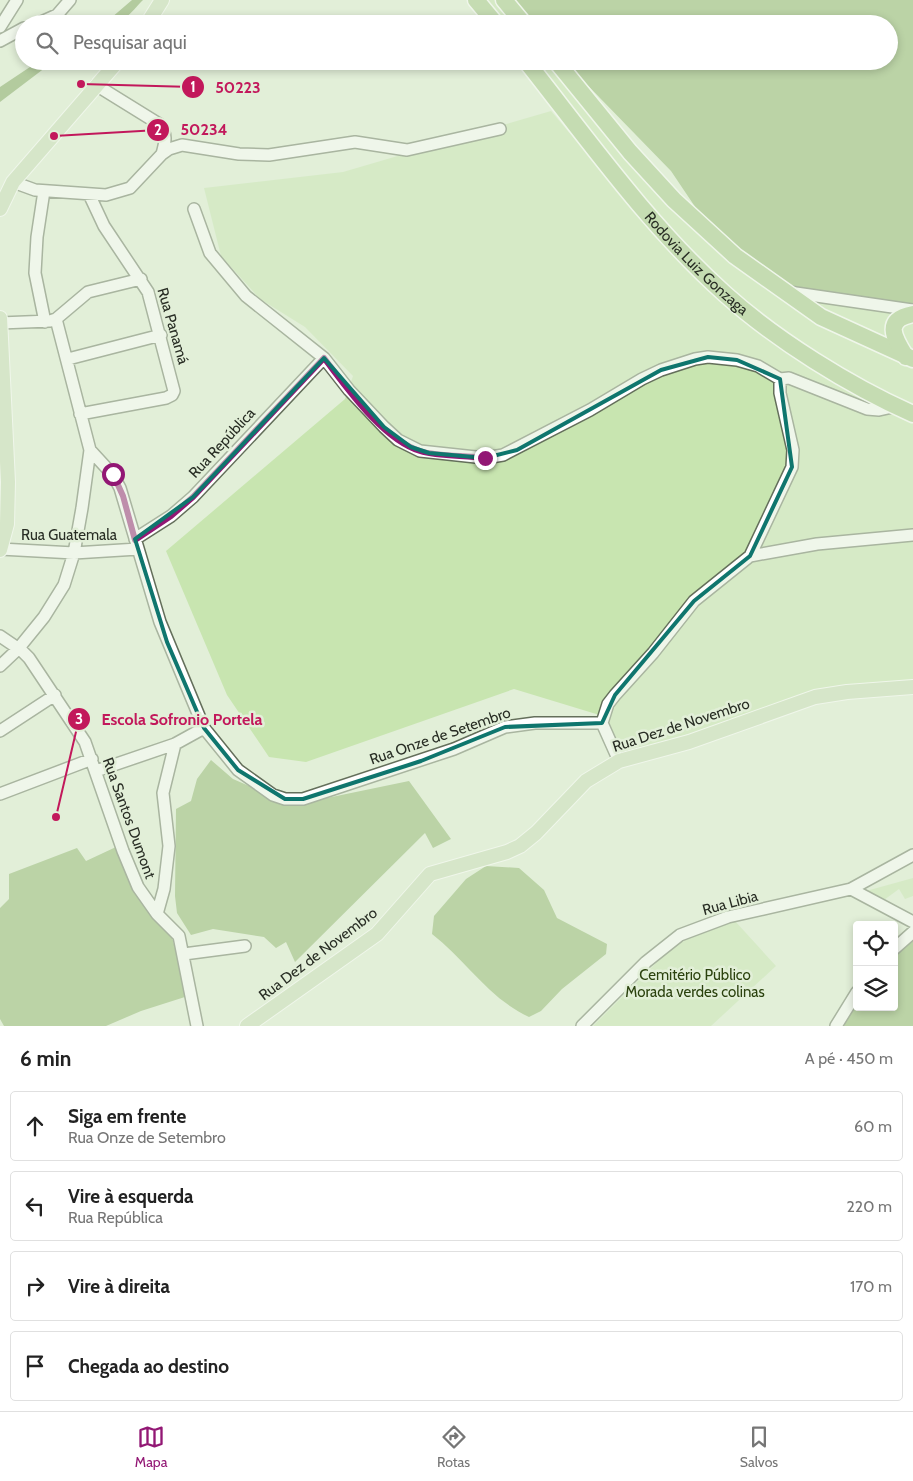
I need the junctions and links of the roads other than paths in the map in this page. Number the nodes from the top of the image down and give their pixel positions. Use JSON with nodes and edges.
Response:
{"nodes":[{"id":1,"x":17,"y":0,"type":"edge"},
{"id":2,"x":70,"y":0,"type":"edge"},
{"id":3,"x":162,"y":0,"type":"edge"},
{"id":4,"x":476,"y":0,"type":"edge"},
{"id":5,"x":504,"y":0,"type":"edge"},
{"id":6,"x":57,"y":15,"type":"edge"},
{"id":7,"x":153,"y":15,"type":"edge"},
{"id":8,"x":488,"y":15,"type":"edge"},
{"id":9,"x":516,"y":15,"type":"edge"},
{"id":10,"x":0,"y":27,"type":"edge"},
{"id":11,"x":15,"y":33,"type":"edge"},
{"id":12,"x":0,"y":41,"type":"edge"},
{"id":13,"x":110,"y":70,"type":"edge"},
{"id":14,"x":533,"y":70,"type":"edge"},
{"id":15,"x":563,"y":70,"type":"edge"},
{"id":16,"x":96,"y":85,"type":"junction"},
{"id":17,"x":500,"y":129,"type":"dead end"},
{"id":18,"x":162,"y":154,"type":"junction"},
{"id":19,"x":13,"y":182,"type":"junction"},
{"id":20,"x":44,"y":192,"type":"junction"},
{"id":21,"x":89,"y":194,"type":"junction"},
{"id":22,"x":194,"y":208,"type":"dead end"},
{"id":23,"x":0,"y":209,"type":"edge"},
{"id":24,"x":141,"y":279,"type":"junction"},
{"id":25,"x":784,"y":291,"type":"junction"},
{"id":26,"x":913,"y":310,"type":"edge"},
{"id":27,"x":913,"y":314,"type":"edge"},
{"id":28,"x":0,"y":318,"type":"edge"},
{"id":29,"x":56,"y":319,"type":"junction"},
{"id":30,"x":44,"y":322,"type":"junction"},
{"id":31,"x":0,"y":323,"type":"edge"},
{"id":32,"x":161,"y":334,"type":"junction"},
{"id":33,"x":324,"y":358,"type":"junction"},
{"id":34,"x":910,"y":358,"type":"edge"},
{"id":35,"x":68,"y":359,"type":"junction"},
{"id":36,"x":780,"y":378,"type":"junction"},
{"id":37,"x":897,"y":406,"type":"junction"},
{"id":38,"x":80,"y":414,"type":"junction"},
{"id":39,"x":913,"y":414,"type":"edge"},
{"id":40,"x":90,"y":450,"type":"junction"},
{"id":41,"x":913,"y":535,"type":"edge"},
{"id":42,"x":136,"y":544,"type":"junction"},
{"id":43,"x":0,"y":550,"type":"edge"},
{"id":44,"x":74,"y":553,"type":"junction"},
{"id":45,"x":750,"y":556,"type":"junction"},
{"id":46,"x":0,"y":636,"type":"edge"},
{"id":47,"x":18,"y":649,"type":"junction"},
{"id":48,"x":0,"y":666,"type":"edge"},
{"id":49,"x":913,"y":687,"type":"edge"},
{"id":50,"x":55,"y":695,"type":"junction"},
{"id":51,"x":602,"y":722,"type":"junction"},
{"id":52,"x":204,"y":728,"type":"junction"},
{"id":53,"x":0,"y":731,"type":"edge"},
{"id":54,"x":174,"y":744,"type":"junction"},
{"id":55,"x":92,"y":759,"type":"junction"},
{"id":56,"x":619,"y":761,"type":"junction"},
{"id":57,"x":96,"y":771,"type":"junction"},
{"id":58,"x":0,"y":794,"type":"edge"},
{"id":59,"x":913,"y":855,"type":"edge"},
{"id":60,"x":851,"y":889,"type":"junction"},
{"id":61,"x":157,"y":914,"type":"junction"},
{"id":62,"x":913,"y":922,"type":"edge"},
{"id":63,"x":913,"y":932,"type":"edge"},
{"id":64,"x":898,"y":945,"type":"edge"},
{"id":65,"x":245,"y":946,"type":"dead end"},
{"id":66,"x":184,"y":954,"type":"junction"},
{"id":67,"x":853,"y":998,"type":"edge"},
{"id":68,"x":197,"y":1026,"type":"edge"},
{"id":69,"x":248,"y":1026,"type":"edge"},
{"id":70,"x":582,"y":1026,"type":"edge"},
{"id":71,"x":836,"y":1026,"type":"edge"}],
"edges":[{"from":1,"to":10,"type":"street"},
{"from":2,"to":6,"type":"street"},
{"from":3,"to":7,"type":"main road"},
{"from":4,"to":8,"type":"highway"},
{"from":5,"to":9,"type":"highway"},
{"from":11,"to":12,"type":"street"},
{"from":13,"to":16,"type":"main road"},
{"from":14,"to":37,"type":"highway","name":"Rodovia Luiz Gonzaga"},
{"from":15,"to":25,"type":"highway","name":"Rodovia Luiz Gonzaga"},
{"from":16,"to":18,"type":"street"},
{"from":16,"to":19,"type":"main road"},
{"from":17,"to":18,"type":"street"},
{"from":18,"to":21,"type":"street"},
{"from":19,"to":20,"type":"street"},
{"from":19,"to":23,"type":"main road"},
{"from":20,"to":21,"type":"street"},
{"from":20,"to":30,"type":"street"},
{"from":21,"to":24,"type":"street","name":"Rua Panamá"},
{"from":22,"to":33,"type":"street"},
{"from":24,"to":29,"type":"street"},
{"from":24,"to":32,"type":"street","name":"Rua Panamá"},
{"from":25,"to":26,"type":"street"},
{"from":25,"to":34,"type":"highway","name":"Rodovia Luiz Gonzaga"},
{"from":27,"to":34,"type":"highway"},
{"from":28,"to":31,"type":"main road"},
{"from":29,"to":30,"type":"street"},
{"from":29,"to":35,"type":"street"},
{"from":30,"to":31,"type":"street"},
{"from":31,"to":43,"type":"main road"},
{"from":32,"to":35,"type":"street"},
{"from":32,"to":38,"type":"street","name":"Rua Panamá"},
{"from":33,"to":36,"type":"street"},
{"from":33,"to":42,"type":"street","name":"Rua República"},
{"from":35,"to":38,"type":"street"},
{"from":36,"to":37,"type":"street"},
{"from":36,"to":45,"type":"street"},
{"from":37,"to":39,"type":"highway","name":"Rodovia Luiz Gonzaga"},
{"from":38,"to":40,"type":"street"},
{"from":40,"to":42,"type":"street","name":"Rua Onze de Setembro"},
{"from":40,"to":44,"type":"street"},
{"from":41,"to":45,"type":"street"},
{"from":42,"to":44,"type":"street","name":"Rua Guatemala"},
{"from":42,"to":52,"type":"street","name":"Rua Onze de Setembro"},
{"from":43,"to":44,"type":"street","name":"Rua Guatemala"},
{"from":44,"to":47,"type":"street"},
{"from":45,"to":51,"type":"street"},
{"from":46,"to":47,"type":"street","name":"Rua Santos Dumont"},
{"from":47,"to":48,"type":"street"},
{"from":47,"to":50,"type":"street","name":"Rua Santos Dumont"},
{"from":49,"to":56,"type":"main road","name":"Rua Dez de Novembro"},
{"from":50,"to":53,"type":"street"},
{"from":50,"to":55,"type":"street","name":"Rua Santos Dumont"},
{"from":51,"to":52,"type":"street","name":"Rua Onze de Setembro"},
{"from":51,"to":56,"type":"street"},
{"from":52,"to":54,"type":"street"},
{"from":54,"to":57,"type":"street"},
{"from":54,"to":61,"type":"street"},
{"from":55,"to":57,"type":"street","name":"Rua Santos Dumont"},
{"from":55,"to":58,"type":"street"},
{"from":56,"to":69,"type":"main road","name":"Rua Dez de Novembro"},
{"from":57,"to":61,"type":"street","name":"Rua Santos Dumont"},
{"from":59,"to":60,"type":"street","name":"Rua Libia"},
{"from":60,"to":62,"type":"street"},
{"from":60,"to":70,"type":"street","name":"Rua Libia"},
{"from":61,"to":66,"type":"street","name":"Rua Santos Dumont"},
{"from":63,"to":64,"type":"street"},
{"from":65,"to":66,"type":"street"},
{"from":66,"to":68,"type":"street","name":"Rua Santos Dumont"},
{"from":67,"to":71,"type":"street"}]}
